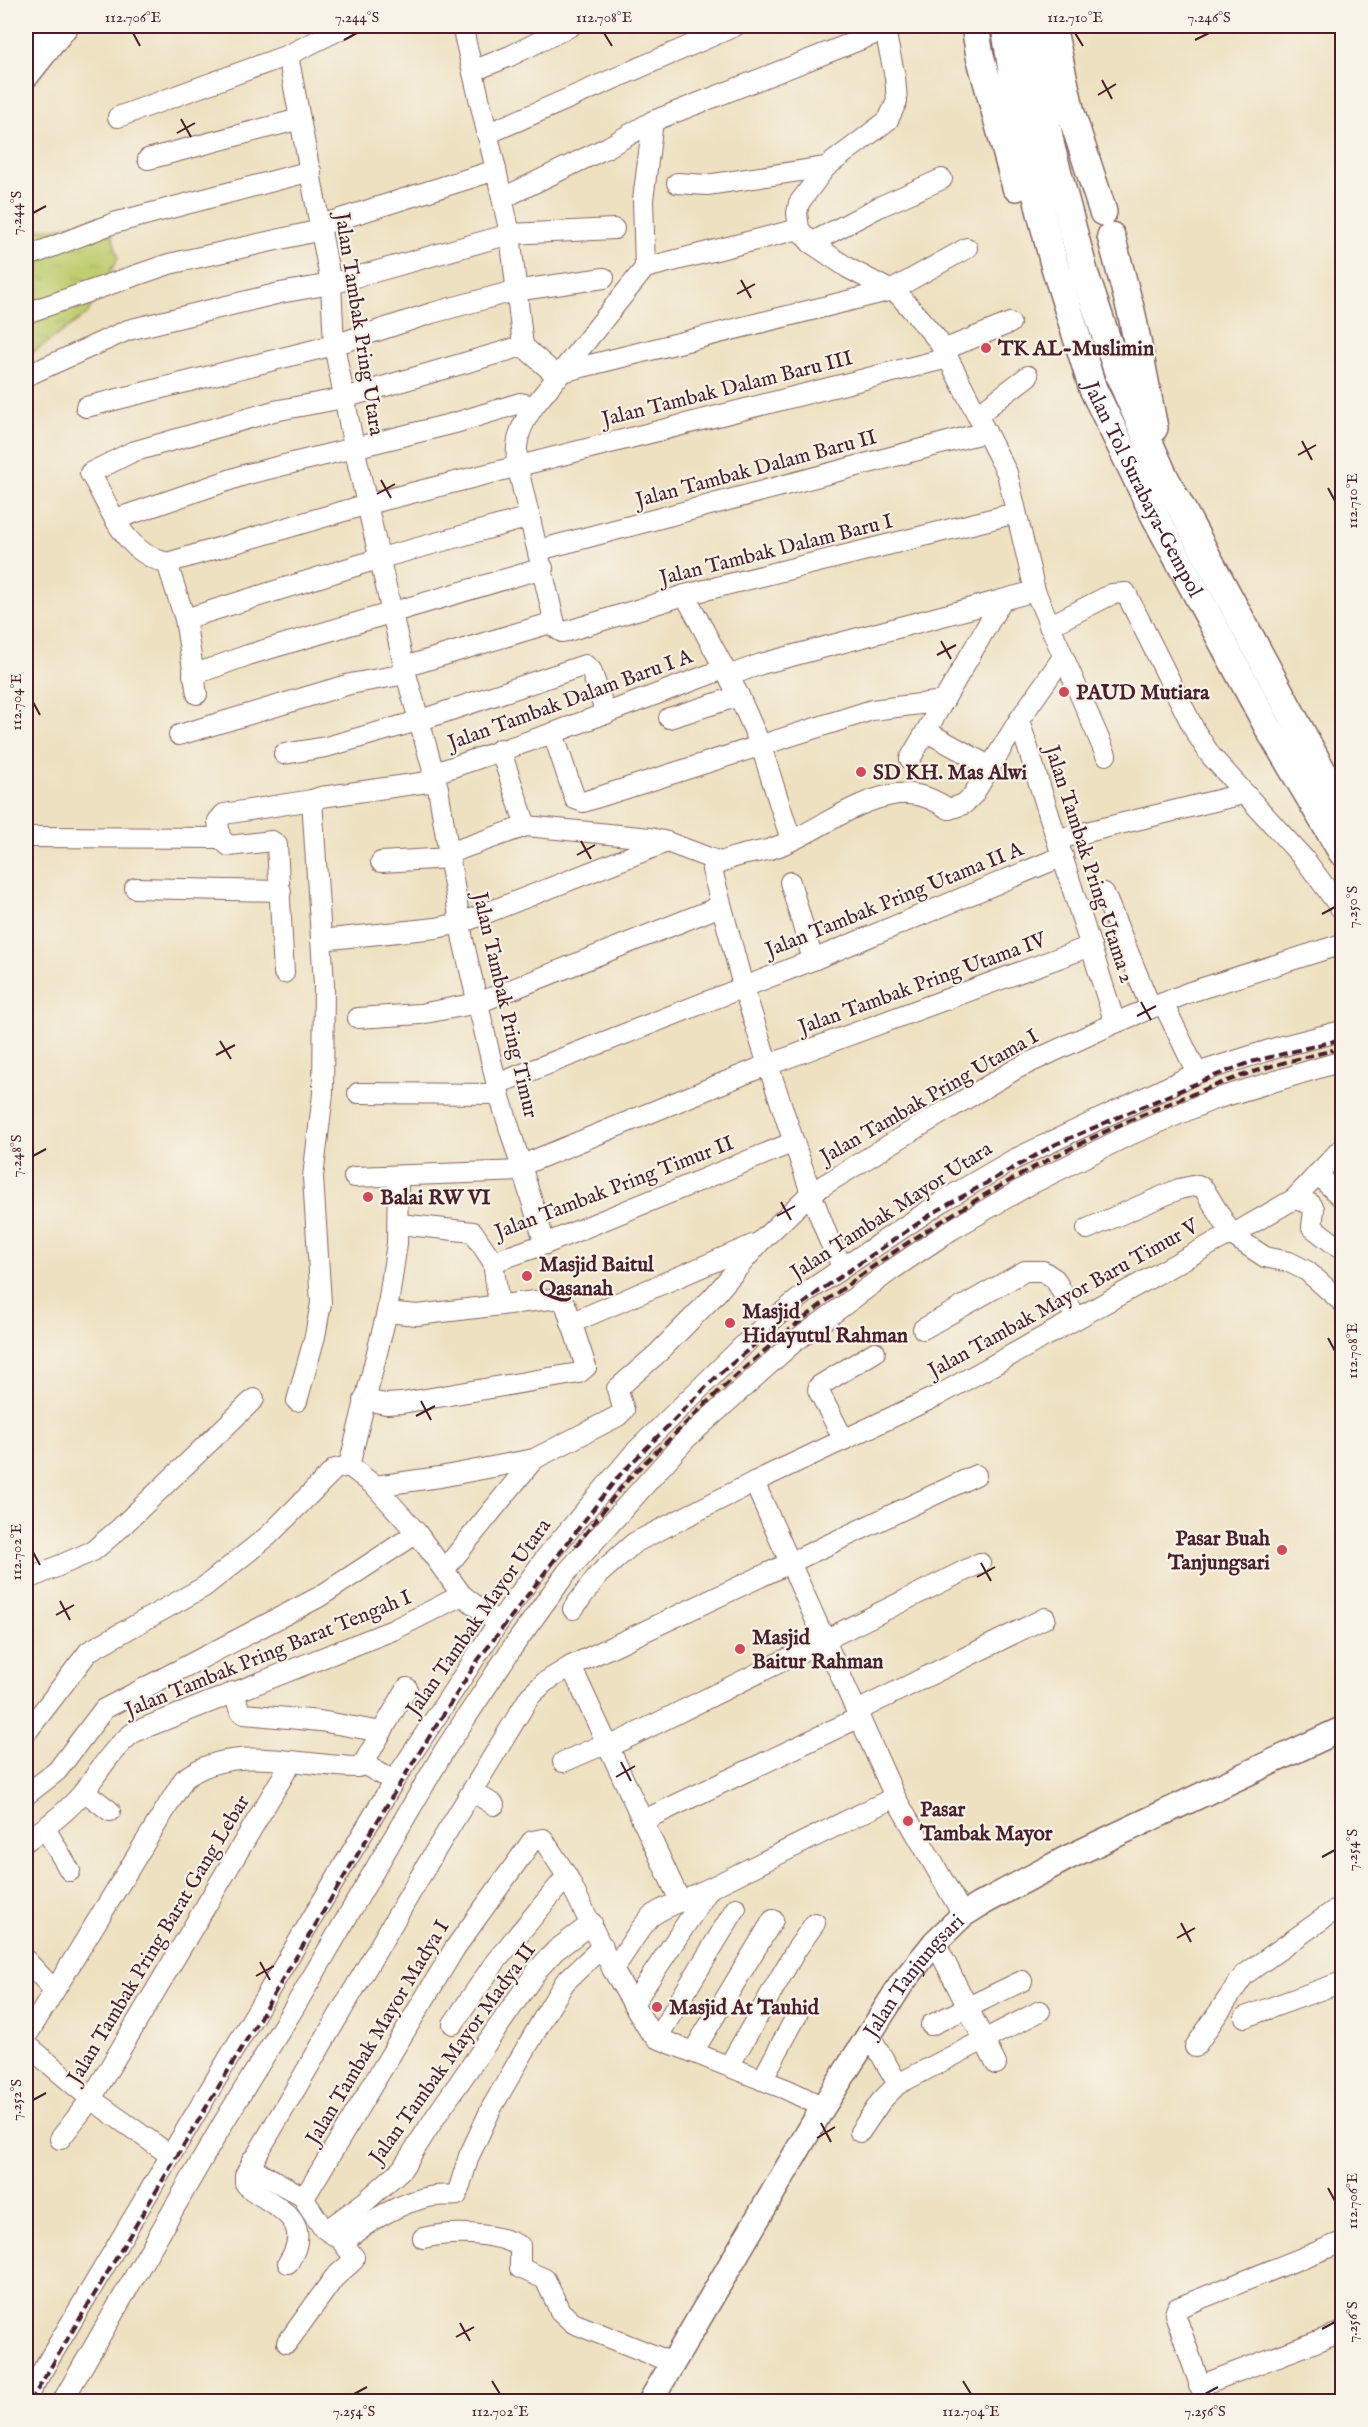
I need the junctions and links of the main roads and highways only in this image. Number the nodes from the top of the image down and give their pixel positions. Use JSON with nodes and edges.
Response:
{"nodes":[{"id":1,"x":40,"y":26,"type":"edge"},
{"id":2,"x":64,"y":26,"type":"edge"},
{"id":3,"x":966,"y":26,"type":"edge"},
{"id":4,"x":975,"y":26,"type":"edge"},
{"id":5,"x":1005,"y":26,"type":"edge"},
{"id":6,"x":1028,"y":26,"type":"edge"},
{"id":7,"x":1052,"y":26,"type":"edge"},
{"id":8,"x":26,"y":43,"type":"edge"},
{"id":9,"x":980,"y":56,"type":"junction"},
{"id":10,"x":26,"y":74,"type":"edge"},
{"id":11,"x":1094,"y":389,"type":"junction"},
{"id":12,"x":1164,"y":476,"type":"junction"},
{"id":13,"x":1281,"y":724,"type":"junction"},
{"id":14,"x":1342,"y":808,"type":"edge"},
{"id":15,"x":1342,"y":852,"type":"edge"},
{"id":16,"x":1342,"y":1729,"type":"edge"},
{"id":17,"x":650,"y":2402,"type":"edge"}],
"edges":[{"from":1,"to":8,"type":"highway"},
{"from":2,"to":10,"type":"highway"},
{"from":3,"to":9,"type":"highway"},
{"from":4,"to":9,"type":"highway"},
{"from":5,"to":11,"type":"highway","name":"Jalan Tol Surabaya–Gempol"},
{"from":6,"to":12,"type":"highway","name":"Jalan Tol Surabaya–Gempol"},
{"from":7,"to":12,"type":"highway"},
{"from":9,"to":11,"type":"highway"},
{"from":11,"to":13,"type":"highway","name":"Jalan Tol Surabaya–Gempol"},
{"from":12,"to":13,"type":"highway","name":"Jalan Tol Surabaya–Gempol"},
{"from":13,"to":14,"type":"highway","name":"Jalan Tol Surabaya–Gempol"},
{"from":13,"to":15,"type":"highway","name":"Jalan Tol Surabaya–Gempol"},
{"from":16,"to":17,"type":"main road","name":"Jalan Tanjungsari"}]}
